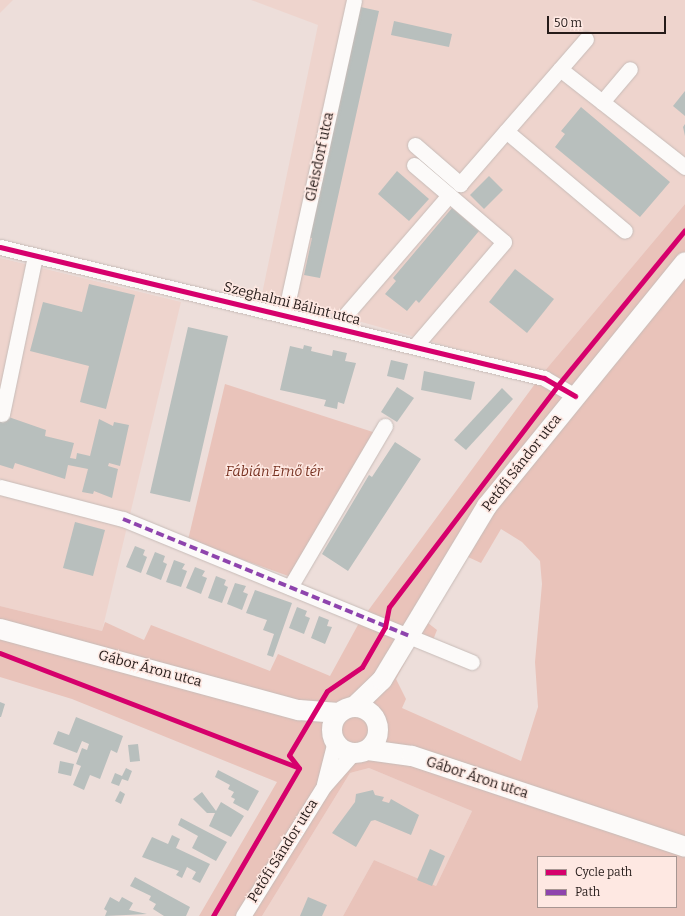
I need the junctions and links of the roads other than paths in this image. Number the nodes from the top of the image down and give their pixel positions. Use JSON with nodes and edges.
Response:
{"nodes":[{"id":1,"x":354,"y":0,"type":"edge"},
{"id":2,"x":586,"y":39,"type":"dead end"},
{"id":3,"x":560,"y":69,"type":"junction"},
{"id":4,"x":630,"y":69,"type":"dead end"},
{"id":5,"x":602,"y":102,"type":"junction"},
{"id":6,"x":506,"y":131,"type":"junction"},
{"id":7,"x":415,"y":145,"type":"dead end"},
{"id":8,"x":414,"y":164,"type":"dead end"},
{"id":9,"x":685,"y":167,"type":"edge"},
{"id":10,"x":449,"y":195,"type":"junction"},
{"id":11,"x":625,"y":231,"type":"dead end"},
{"id":12,"x":0,"y":247,"type":"edge"},
{"id":13,"x":35,"y":256,"type":"junction"},
{"id":14,"x":685,"y":262,"type":"edge"},
{"id":15,"x":285,"y":314,"type":"junction"},
{"id":16,"x":336,"y":326,"type":"junction"},
{"id":17,"x":415,"y":346,"type":"junction"},
{"id":18,"x":574,"y":396,"type":"junction"},
{"id":19,"x":2,"y":414,"type":"dead end"},
{"id":20,"x":385,"y":426,"type":"dead end"},
{"id":21,"x":0,"y":487,"type":"edge"},
{"id":22,"x":290,"y":587,"type":"junction"},
{"id":23,"x":0,"y":629,"type":"edge"},
{"id":24,"x":410,"y":636,"type":"junction"},
{"id":25,"x":472,"y":662,"type":"dead end"},
{"id":26,"x":382,"y":680,"type":"junction"},
{"id":27,"x":299,"y":710,"type":"junction"},
{"id":28,"x":347,"y":710,"type":"junction"},
{"id":29,"x":376,"y":724,"type":"junction"},
{"id":30,"x":334,"y":737,"type":"junction"},
{"id":31,"x":360,"y":752,"type":"junction"},
{"id":32,"x":412,"y":756,"type":"junction"},
{"id":33,"x":324,"y":786,"type":"junction"},
{"id":34,"x":685,"y":847,"type":"edge"},
{"id":35,"x":243,"y":916,"type":"edge"}],
"edges":[{"from":1,"to":15,"type":"street","name":"Gleisdorf utca"},
{"from":2,"to":3,"type":"street"},
{"from":3,"to":5,"type":"street"},
{"from":3,"to":6,"type":"street"},
{"from":4,"to":5,"type":"street"},
{"from":5,"to":9,"type":"street"},
{"from":6,"to":7,"type":"street"},
{"from":6,"to":11,"type":"street"},
{"from":8,"to":10,"type":"street"},
{"from":10,"to":16,"type":"street"},
{"from":10,"to":17,"type":"street"},
{"from":12,"to":13,"type":"street","name":"Szeghalmi Bálint utca"},
{"from":13,"to":15,"type":"street","name":"Szeghalmi Bálint utca"},
{"from":13,"to":19,"type":"street"},
{"from":14,"to":18,"type":"main road","name":"Petőfi Sándor utca"},
{"from":15,"to":16,"type":"street","name":"Szeghalmi Bálint utca"},
{"from":16,"to":17,"type":"street","name":"Szeghalmi Bálint utca"},
{"from":17,"to":18,"type":"street","name":"Szeghalmi Bálint utca"},
{"from":18,"to":24,"type":"main road","name":"Petőfi Sándor utca"},
{"from":20,"to":22,"type":"street"},
{"from":21,"to":22,"type":"street"},
{"from":22,"to":24,"type":"street"},
{"from":23,"to":27,"type":"main road","name":"Gábor Áron utca"},
{"from":24,"to":25,"type":"street"},
{"from":24,"to":26,"type":"main road","name":"Petőfi Sándor utca"},
{"from":26,"to":28,"type":"main road","name":"Petőfi Sándor utca"},
{"from":26,"to":29,"type":"main road","name":"Petőfi Sándor utca"},
{"from":27,"to":28,"type":"main road","name":"Gábor Áron utca"},
{"from":27,"to":30,"type":"main road","name":"Gábor Áron utca"},
{"from":28,"to":29,"type":"main road","name":"Gábor Áron utca"},
{"from":28,"to":30,"type":"main road"},
{"from":29,"to":31,"type":"main road"},
{"from":29,"to":32,"type":"main road","name":"Gábor Áron utca"},
{"from":30,"to":31,"type":"main road","name":"Gábor Áron utca"},
{"from":30,"to":33,"type":"street","name":"Petőfi Sándor utca"},
{"from":31,"to":32,"type":"main road","name":"Gábor Áron utca"},
{"from":31,"to":33,"type":"street","name":"Petőfi Sándor utca"},
{"from":32,"to":34,"type":"main road","name":"Gábor Áron utca"},
{"from":33,"to":35,"type":"street","name":"Petőfi Sándor utca"}]}
